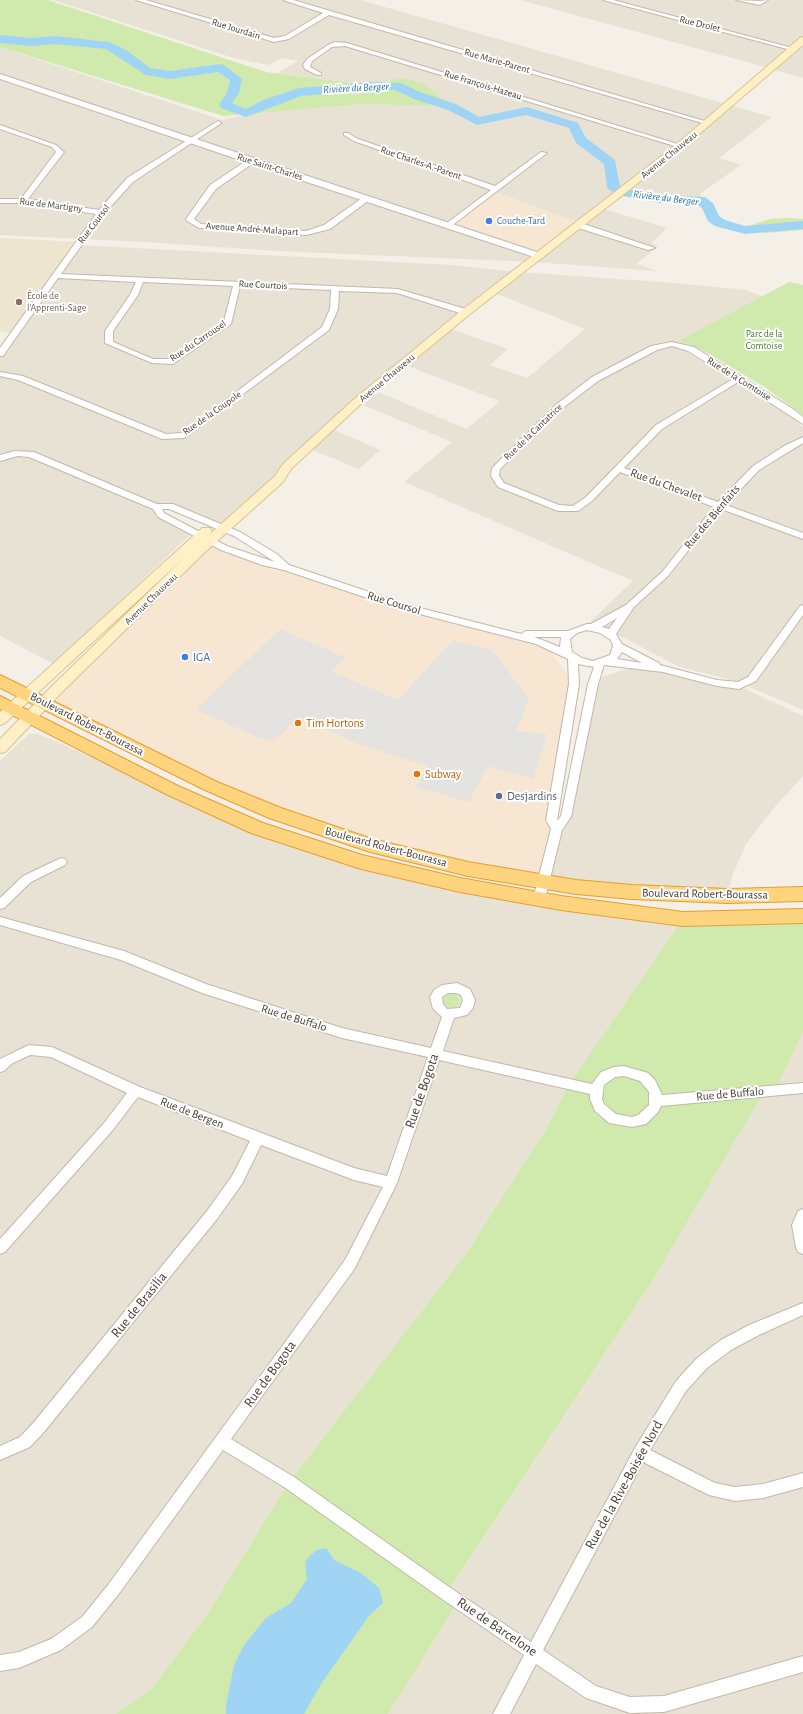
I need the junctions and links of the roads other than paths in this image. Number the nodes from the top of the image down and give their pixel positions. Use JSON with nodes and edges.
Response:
{"nodes":[{"id":1,"x":139,"y":0,"type":"edge"},
{"id":2,"x":286,"y":0,"type":"edge"},
{"id":3,"x":606,"y":0,"type":"edge"},
{"id":4,"x":739,"y":0,"type":"edge"},
{"id":5,"x":765,"y":0,"type":"edge"},
{"id":6,"x":329,"y":12,"type":"junction"},
{"id":7,"x":803,"y":40,"type":"edge"},
{"id":8,"x":793,"y":49,"type":"junction"},
{"id":9,"x":319,"y":74,"type":"dead end"},
{"id":10,"x":0,"y":76,"type":"edge"},
{"id":11,"x":218,"y":123,"type":"dead end"},
{"id":12,"x":708,"y":123,"type":"junction"},
{"id":13,"x":0,"y":127,"type":"edge"},
{"id":14,"x":346,"y":134,"type":"dead end"},
{"id":15,"x":192,"y":140,"type":"junction"},
{"id":16,"x":680,"y":146,"type":"junction"},
{"id":17,"x":543,"y":152,"type":"dead end"},
{"id":18,"x":252,"y":161,"type":"junction"},
{"id":19,"x":496,"y":189,"type":"junction"},
{"id":20,"x":368,"y":198,"type":"junction"},
{"id":21,"x":0,"y":201,"type":"edge"},
{"id":22,"x":23,"y":201,"type":"junction"},
{"id":23,"x":101,"y":212,"type":"junction"},
{"id":24,"x":578,"y":225,"type":"junction"},
{"id":25,"x":450,"y":226,"type":"junction"},
{"id":26,"x":652,"y":248,"type":"dead end"},
{"id":27,"x":540,"y":256,"type":"junction"},
{"id":28,"x":56,"y":276,"type":"junction"},
{"id":29,"x":140,"y":280,"type":"junction"},
{"id":30,"x":237,"y":284,"type":"junction"},
{"id":31,"x":335,"y":289,"type":"junction"},
{"id":32,"x":466,"y":312,"type":"junction"},
{"id":33,"x":672,"y":344,"type":"joint"},
{"id":34,"x":0,"y":354,"type":"edge"},
{"id":35,"x":0,"y":374,"type":"edge"},
{"id":36,"x":738,"y":378,"type":"junction"},
{"id":37,"x":803,"y":422,"type":"edge"},
{"id":38,"x":803,"y":440,"type":"edge"},
{"id":39,"x":0,"y":458,"type":"edge"},
{"id":40,"x":620,"y":469,"type":"junction"},
{"id":41,"x":720,"y":505,"type":"junction"},
{"id":42,"x":156,"y":507,"type":"junction"},
{"id":43,"x":218,"y":527,"type":"junction"},
{"id":44,"x":803,"y":536,"type":"edge"},
{"id":45,"x":205,"y":539,"type":"junction"},
{"id":46,"x":286,"y":567,"type":"junction"},
{"id":47,"x":631,"y":606,"type":"junction"},
{"id":48,"x":803,"y":608,"type":"edge"},
{"id":49,"x":594,"y":627,"type":"junction"},
{"id":50,"x":504,"y":632,"type":"junction"},
{"id":51,"x":569,"y":634,"type":"junction"},
{"id":52,"x":611,"y":634,"type":"junction"},
{"id":53,"x":618,"y":646,"type":"junction"},
{"id":54,"x":570,"y":656,"type":"junction"},
{"id":55,"x":603,"y":662,"type":"junction"},
{"id":56,"x":663,"y":669,"type":"junction"},
{"id":57,"x":0,"y":681,"type":"edge"},
{"id":58,"x":27,"y":694,"type":"junction"},
{"id":59,"x":44,"y":702,"type":"junction"},
{"id":60,"x":4,"y":710,"type":"edge"},
{"id":61,"x":29,"y":718,"type":"junction"},
{"id":62,"x":0,"y":748,"type":"edge"},
{"id":63,"x":557,"y":829,"type":"junction"},
{"id":64,"x":61,"y":862,"type":"dead end"},
{"id":65,"x":541,"y":891,"type":"junction"},
{"id":66,"x":803,"y":894,"type":"edge"},
{"id":67,"x":0,"y":905,"type":"edge"},
{"id":68,"x":803,"y":916,"type":"edge"},
{"id":69,"x":0,"y":921,"type":"edge"},
{"id":70,"x":449,"y":1014,"type":"dead end"},
{"id":71,"x":434,"y":1055,"type":"junction"},
{"id":72,"x":0,"y":1067,"type":"edge"},
{"id":73,"x":803,"y":1088,"type":"edge"},
{"id":74,"x":596,"y":1090,"type":"junction"},
{"id":75,"x":136,"y":1091,"type":"junction"},
{"id":76,"x":656,"y":1100,"type":"junction"},
{"id":77,"x":258,"y":1138,"type":"junction"},
{"id":78,"x":391,"y":1183,"type":"junction"},
{"id":79,"x":803,"y":1215,"type":"edge"},
{"id":80,"x":0,"y":1248,"type":"edge"},
{"id":81,"x":803,"y":1248,"type":"edge"},
{"id":82,"x":803,"y":1309,"type":"edge"},
{"id":83,"x":221,"y":1441,"type":"junction"},
{"id":84,"x":0,"y":1453,"type":"edge"},
{"id":85,"x":640,"y":1453,"type":"junction"},
{"id":86,"x":803,"y":1480,"type":"edge"},
{"id":87,"x":533,"y":1651,"type":"junction"},
{"id":88,"x":0,"y":1662,"type":"edge"},
{"id":89,"x":803,"y":1664,"type":"edge"},
{"id":90,"x":501,"y":1714,"type":"edge"}],
"edges":[{"from":1,"to":6,"type":"street","name":"Rue Jourdain"},
{"from":2,"to":6,"type":"street","name":"Rue Marie-Parent"},
{"from":3,"to":8,"type":"street","name":"Rue Drolet"},
{"from":4,"to":5,"type":"street"},
{"from":6,"to":12,"type":"street","name":"Rue Marie-Parent"},
{"from":7,"to":8,"type":"main road","name":"Avenue Chauveau"},
{"from":8,"to":12,"type":"main road","name":"Avenue Chauveau"},
{"from":9,"to":16,"type":"street","name":"Rue François-Hazeau"},
{"from":10,"to":15,"type":"street","name":"Rue Saint-Charles"},
{"from":11,"to":15,"type":"street","name":"Rue Coursol"},
{"from":12,"to":16,"type":"main road","name":"Avenue Chauveau"},
{"from":13,"to":22,"type":"street"},
{"from":14,"to":19,"type":"street","name":"Rue Charles-A.-Parent"},
{"from":15,"to":18,"type":"street","name":"Rue Saint-Charles"},
{"from":15,"to":23,"type":"street","name":"Rue Coursol"},
{"from":16,"to":24,"type":"main road","name":"Avenue Chauveau"},
{"from":17,"to":19,"type":"street"},
{"from":18,"to":20,"type":"street","name":"Rue Saint-Charles"},
{"from":18,"to":20,"type":"street","name":"Avenue André-Malapart"},
{"from":19,"to":25,"type":"street"},
{"from":20,"to":25,"type":"street","name":"Rue Saint-Charles"},
{"from":21,"to":22,"type":"street","name":"Rue de Martigny"},
{"from":22,"to":23,"type":"street","name":"Rue de Martigny"},
{"from":23,"to":28,"type":"street","name":"Rue Coursol"},
{"from":24,"to":26,"type":"street"},
{"from":24,"to":27,"type":"main road","name":"Avenue Chauveau"},
{"from":25,"to":27,"type":"street","name":"Rue Saint-Charles"},
{"from":27,"to":32,"type":"main road","name":"Avenue Chauveau"},
{"from":28,"to":29,"type":"street","name":"Rue Courtois"},
{"from":28,"to":34,"type":"street","name":"Rue Coursol"},
{"from":29,"to":30,"type":"street","name":"Rue Courtois"},
{"from":29,"to":30,"type":"street","name":"Rue du Carrousel"},
{"from":30,"to":31,"type":"street","name":"Rue Courtois"},
{"from":31,"to":32,"type":"street","name":"Rue Courtois"},
{"from":31,"to":35,"type":"street","name":"Rue de la Coupole"},
{"from":32,"to":43,"type":"main road","name":"Avenue Chauveau"},
{"from":33,"to":36,"type":"street","name":"Rue de la Comtoise"},
{"from":33,"to":40,"type":"street","name":"Rue de la Cantatrice"},
{"from":36,"to":37,"type":"street","name":"Rue de la Comtoise"},
{"from":36,"to":40,"type":"street","name":"Rue de la Cantatrice"},
{"from":38,"to":41,"type":"street","name":"Rue des Bienfaits"},
{"from":39,"to":42,"type":"street","name":"Rue Coursol"},
{"from":40,"to":41,"type":"street","name":"Rue du Chevalet"},
{"from":41,"to":44,"type":"street","name":"Rue du Chevalet"},
{"from":41,"to":47,"type":"street","name":"Rue des Bienfaits"},
{"from":42,"to":43,"type":"street","name":"Rue Coursol"},
{"from":42,"to":45,"type":"street","name":"Rue Coursol"},
{"from":43,"to":45,"type":"main road","name":"Avenue Chauveau"},
{"from":43,"to":46,"type":"street","name":"Rue Coursol"},
{"from":45,"to":46,"type":"street","name":"Rue Coursol"},
{"from":45,"to":58,"type":"main road"},
{"from":45,"to":59,"type":"main road","name":"Avenue Chauveau"},
{"from":46,"to":50,"type":"street","name":"Rue Coursol"},
{"from":47,"to":49,"type":"street","name":"Rue des Bienfaits"},
{"from":47,"to":52,"type":"street","name":"Rue des Bienfaits"},
{"from":48,"to":56,"type":"street"},
{"from":49,"to":51,"type":"street"},
{"from":49,"to":52,"type":"street"},
{"from":50,"to":51,"type":"street","name":"Rue Coursol"},
{"from":50,"to":54,"type":"street","name":"Rue Coursol"},
{"from":51,"to":54,"type":"street"},
{"from":52,"to":53,"type":"street"},
{"from":53,"to":55,"type":"street"},
{"from":53,"to":56,"type":"street"},
{"from":54,"to":55,"type":"street"},
{"from":54,"to":63,"type":"street"},
{"from":55,"to":56,"type":"street"},
{"from":55,"to":63,"type":"street"},
{"from":57,"to":58,"type":"highway","name":"Boulevard Robert-Bourassa"},
{"from":58,"to":59,"type":"highway","name":"Boulevard Robert-Bourassa"},
{"from":58,"to":60,"type":"main road"},
{"from":59,"to":61,"type":"main road","name":"Avenue Chauveau"},
{"from":59,"to":65,"type":"highway","name":"Boulevard Robert-Bourassa"},
{"from":60,"to":61,"type":"highway","name":"Boulevard Robert-Bourassa"},
{"from":61,"to":62,"type":"main road","name":"Avenue Chauveau"},
{"from":61,"to":65,"type":"highway","name":"Boulevard Robert-Bourassa"},
{"from":63,"to":65,"type":"street"},
{"from":64,"to":67,"type":"street"},
{"from":65,"to":66,"type":"highway","name":"Boulevard Robert-Bourassa"},
{"from":65,"to":68,"type":"highway","name":"Boulevard Robert-Bourassa"},
{"from":69,"to":71,"type":"street","name":"Rue de Buffalo"},
{"from":70,"to":71,"type":"street","name":"Rue de Bogota"},
{"from":71,"to":74,"type":"street","name":"Rue de Buffalo"},
{"from":71,"to":78,"type":"street","name":"Rue de Bogota"},
{"from":72,"to":75,"type":"street","name":"Rue de Bergen"},
{"from":73,"to":76,"type":"street","name":"Rue de Buffalo"},
{"from":74,"to":76,"type":"street"},
{"from":74,"to":76,"type":"street"},
{"from":75,"to":77,"type":"street","name":"Rue de Bergen"},
{"from":75,"to":80,"type":"street"},
{"from":77,"to":78,"type":"street","name":"Rue de Bergen"},
{"from":77,"to":84,"type":"street","name":"Rue de Brasilia"},
{"from":78,"to":83,"type":"street","name":"Rue de Bogota"},
{"from":79,"to":81,"type":"street"},
{"from":82,"to":85,"type":"street","name":"Rue de la Rive-Boisée Nord"},
{"from":83,"to":87,"type":"street","name":"Rue de Barcelone"},
{"from":83,"to":88,"type":"street","name":"Rue de Bogota"},
{"from":85,"to":86,"type":"street"},
{"from":85,"to":87,"type":"street","name":"Rue de la Rive-Boisée Nord"},
{"from":87,"to":89,"type":"street","name":"Rue de Barcelone"},
{"from":87,"to":90,"type":"street","name":"Rue de la Rive-Boisée Nord"}]}
